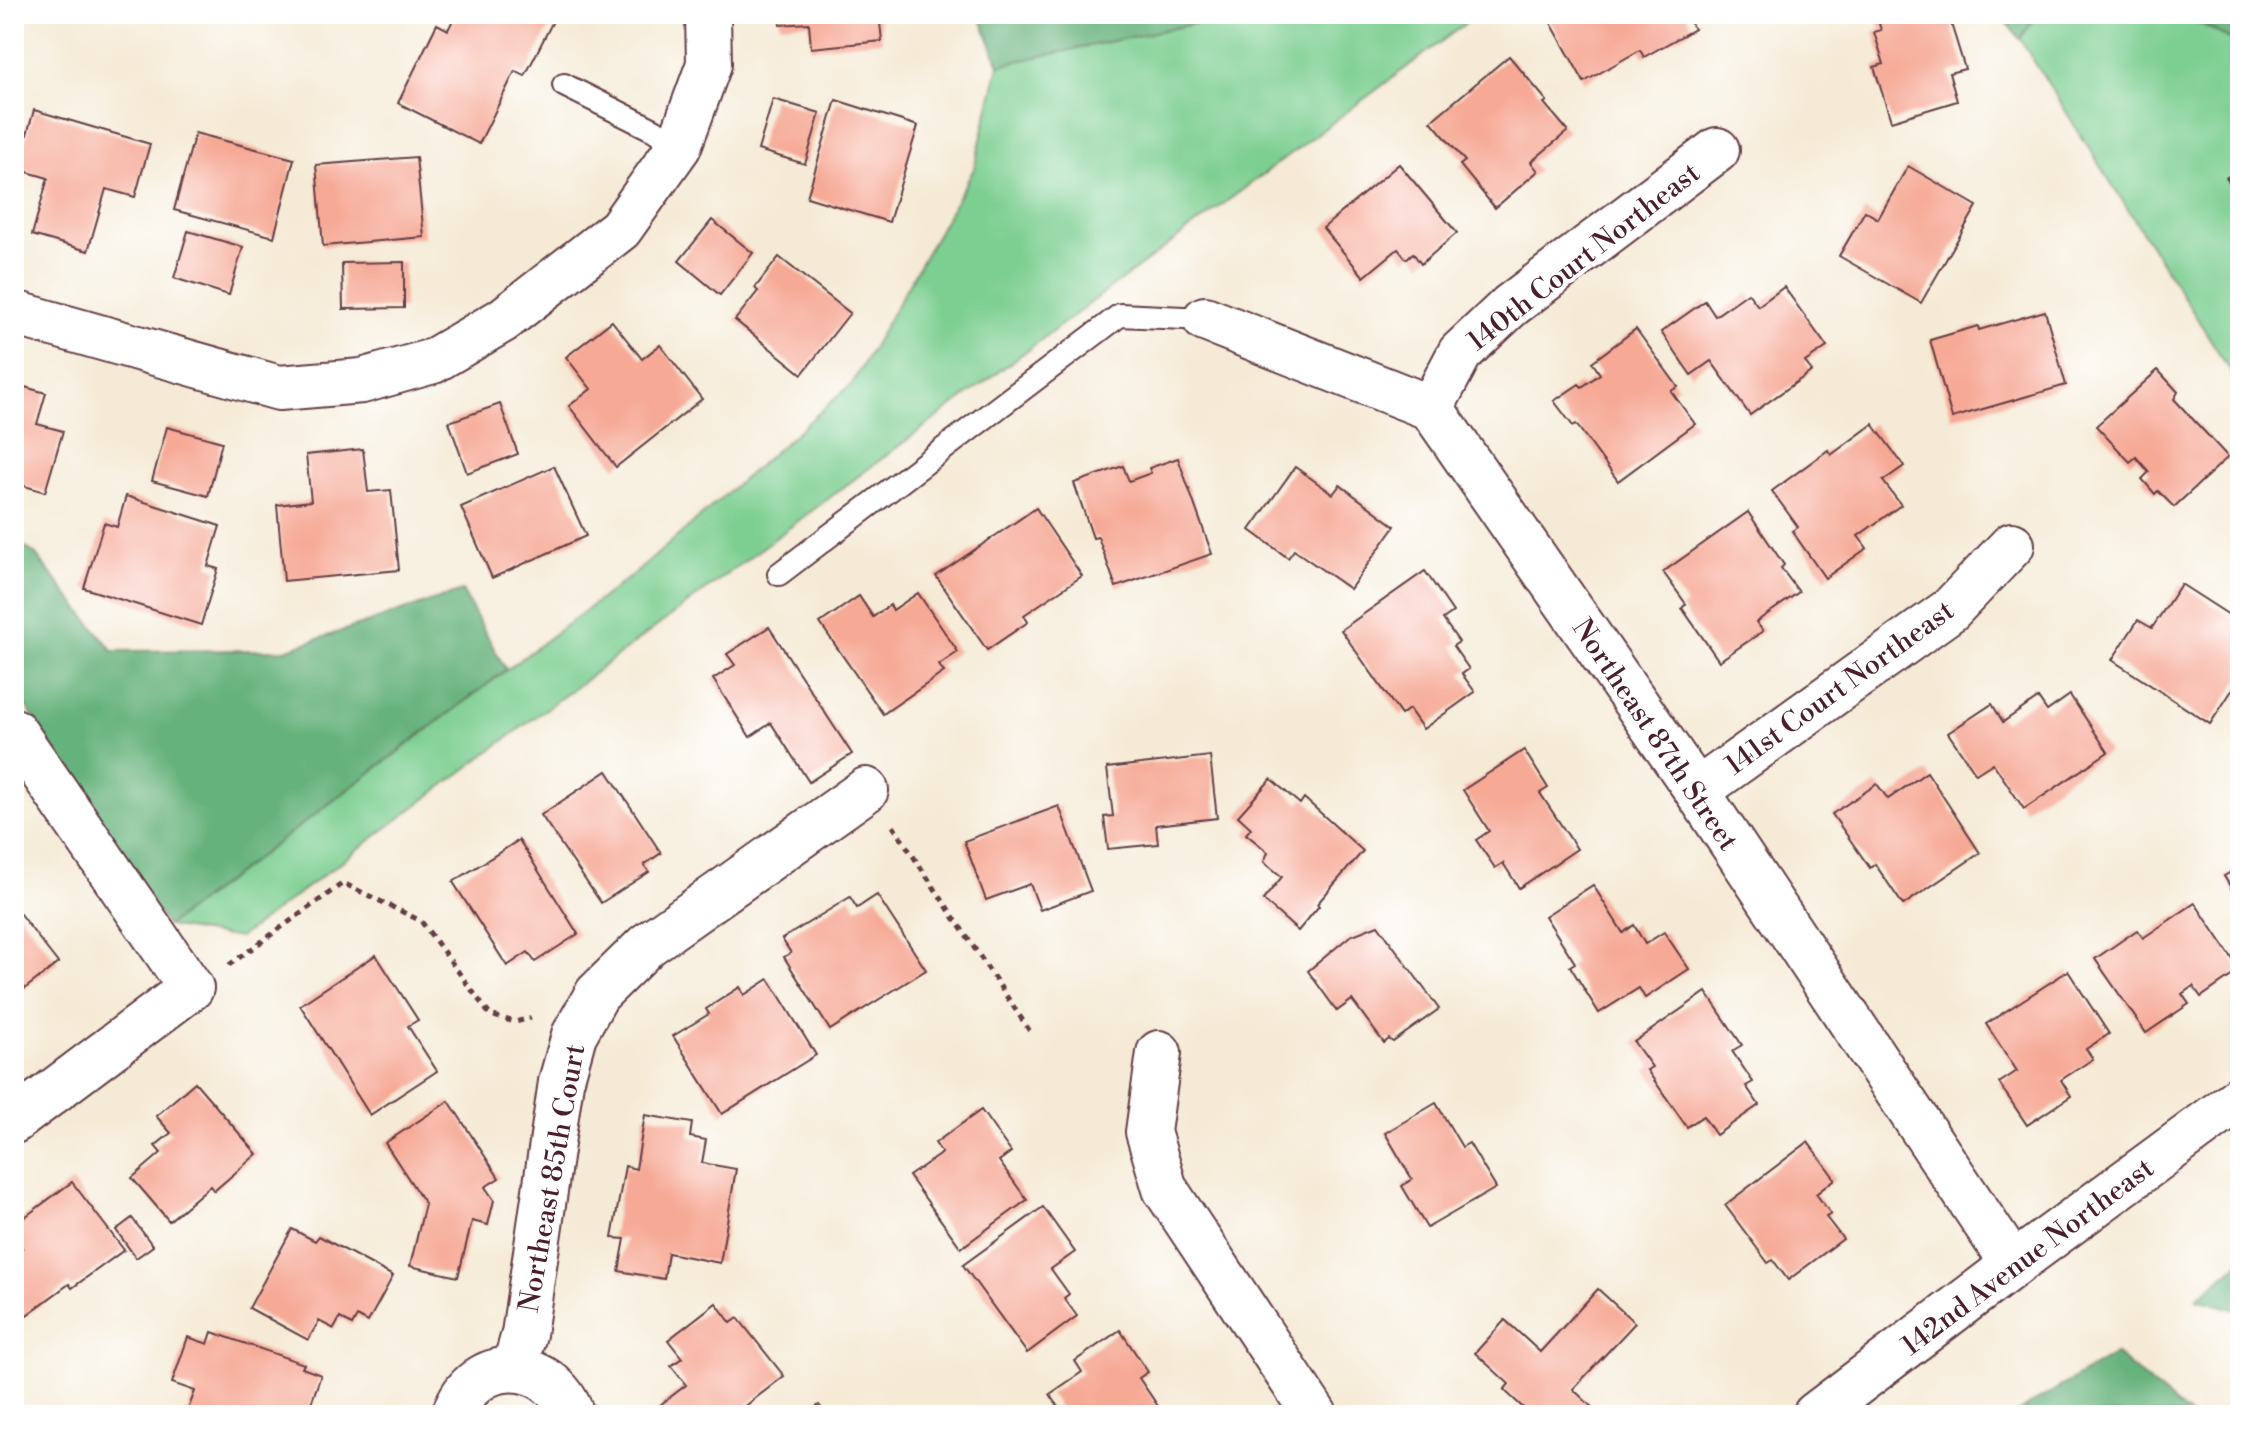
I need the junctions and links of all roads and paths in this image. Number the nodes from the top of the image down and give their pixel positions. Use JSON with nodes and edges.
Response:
{"nodes":[{"id":1,"x":35,"y":14,"type":"edge"},
{"id":2,"x":46,"y":14,"type":"edge"},
{"id":3,"x":708,"y":14,"type":"edge"},
{"id":4,"x":564,"y":85,"type":"dead end"},
{"id":5,"x":679,"y":146,"type":"junction"},
{"id":6,"x":1717,"y":150,"type":"dead end"},
{"id":7,"x":2227,"y":176,"type":"dead end"},
{"id":8,"x":2240,"y":198,"type":"edge"},
{"id":9,"x":14,"y":313,"type":"edge"},
{"id":10,"x":1205,"y":319,"type":"joint"},
{"id":11,"x":1431,"y":408,"type":"junction"},
{"id":12,"x":2012,"y":545,"type":"dead end"},
{"id":13,"x":779,"y":574,"type":"dead end"},
{"id":14,"x":14,"y":731,"type":"edge"},
{"id":15,"x":866,"y":790,"type":"dead end"},
{"id":16,"x":1697,"y":791,"type":"junction"},
{"id":17,"x":892,"y":825,"type":"dead end"},
{"id":18,"x":191,"y":988,"type":"junction"},
{"id":19,"x":545,"y":1015,"type":"dead end"},
{"id":20,"x":1031,"y":1033,"type":"dead end"},
{"id":21,"x":1159,"y":1053,"type":"dead end"},
{"id":22,"x":2240,"y":1098,"type":"edge"},
{"id":23,"x":14,"y":1121,"type":"edge"},
{"id":24,"x":2013,"y":1265,"type":"junction"},
{"id":25,"x":514,"y":1369,"type":"junction"},
{"id":26,"x":454,"y":1415,"type":"edge"},
{"id":27,"x":572,"y":1415,"type":"edge"},
{"id":28,"x":1315,"y":1415,"type":"edge"},
{"id":29,"x":1815,"y":1415,"type":"edge"}],
"edges":[{"from":1,"to":2,"type":"path"},
{"from":3,"to":5,"type":"street"},
{"from":4,"to":5,"type":"lane"},
{"from":5,"to":9,"type":"street"},
{"from":6,"to":11,"type":"street","name":"140th Court Northeast"},
{"from":7,"to":8,"type":"path"},
{"from":10,"to":11,"type":"street"},
{"from":10,"to":13,"type":"lane"},
{"from":11,"to":16,"type":"street","name":"Northeast 87th Street"},
{"from":12,"to":16,"type":"street","name":"141st Court Northeast"},
{"from":14,"to":18,"type":"street"},
{"from":15,"to":25,"type":"street","name":"Northeast 85th Court"},
{"from":16,"to":24,"type":"street","name":"Northeast 87th Street"},
{"from":17,"to":20,"type":"path"},
{"from":18,"to":19,"type":"path"},
{"from":18,"to":23,"type":"street"},
{"from":21,"to":28,"type":"street"},
{"from":22,"to":24,"type":"street","name":"142nd Avenue Northeast"},
{"from":24,"to":29,"type":"street","name":"142nd Avenue Northeast"},
{"from":25,"to":26,"type":"street"},
{"from":25,"to":27,"type":"street"}]}
